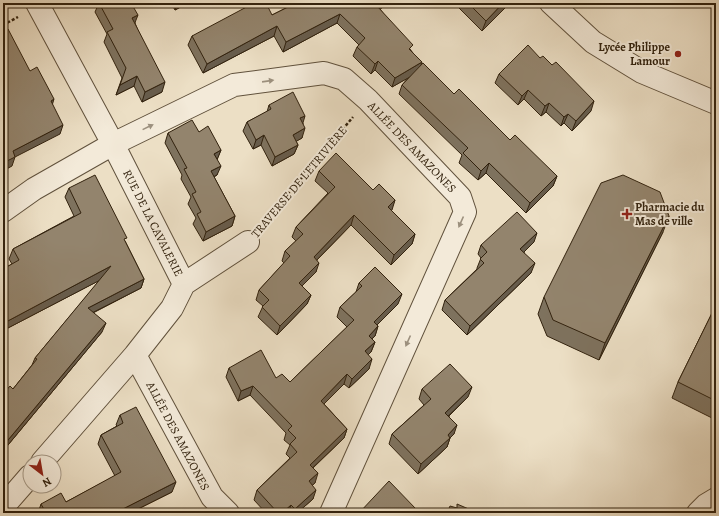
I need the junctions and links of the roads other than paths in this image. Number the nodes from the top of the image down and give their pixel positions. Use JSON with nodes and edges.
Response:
{"nodes":[{"id":1,"x":37,"y":3,"type":"edge"},
{"id":2,"x":551,"y":3,"type":"edge"},
{"id":3,"x":716,"y":103,"type":"edge"},
{"id":4,"x":113,"y":144,"type":"junction"},
{"id":5,"x":3,"y":211,"type":"edge"},
{"id":6,"x":248,"y":242,"type":"road end"},
{"id":7,"x":184,"y":284,"type":"junction"},
{"id":8,"x":135,"y":356,"type":"junction"},
{"id":9,"x":49,"y":454,"type":"edge"},
{"id":10,"x":22,"y":485,"type":"edge"},
{"id":11,"x":716,"y":499,"type":"edge"},
{"id":12,"x":3,"y":507,"type":"edge"},
{"id":13,"x":228,"y":513,"type":"edge"},
{"id":14,"x":331,"y":513,"type":"edge"},
{"id":15,"x":698,"y":513,"type":"edge"}],
"edges":[{"from":1,"to":4,"type":"street","name":"RUE DE LA CAVALERIE"},
{"from":2,"to":3,"type":"street"},
{"from":4,"to":5,"type":"street","name":"ALLÉE DES AMAZONES"},
{"from":4,"to":7,"type":"street","name":"RUE DE LA CAVALERIE"},
{"from":4,"to":14,"type":"street","name":"ALLÉE DES AMAZONES","one_way":true},
{"from":6,"to":7,"type":"street","name":"TRAVERSE DE L'ETRIVIÈRE"},
{"from":7,"to":8,"type":"street","name":"RUE DE LA CAVALERIE"},
{"from":8,"to":9,"type":"street","name":"RUE DE LA CAVALERIE"},
{"from":8,"to":13,"type":"street","name":"ALLÉE DES AMAZONES"},
{"from":10,"to":12,"type":"street"},
{"from":11,"to":15,"type":"street"}]}
